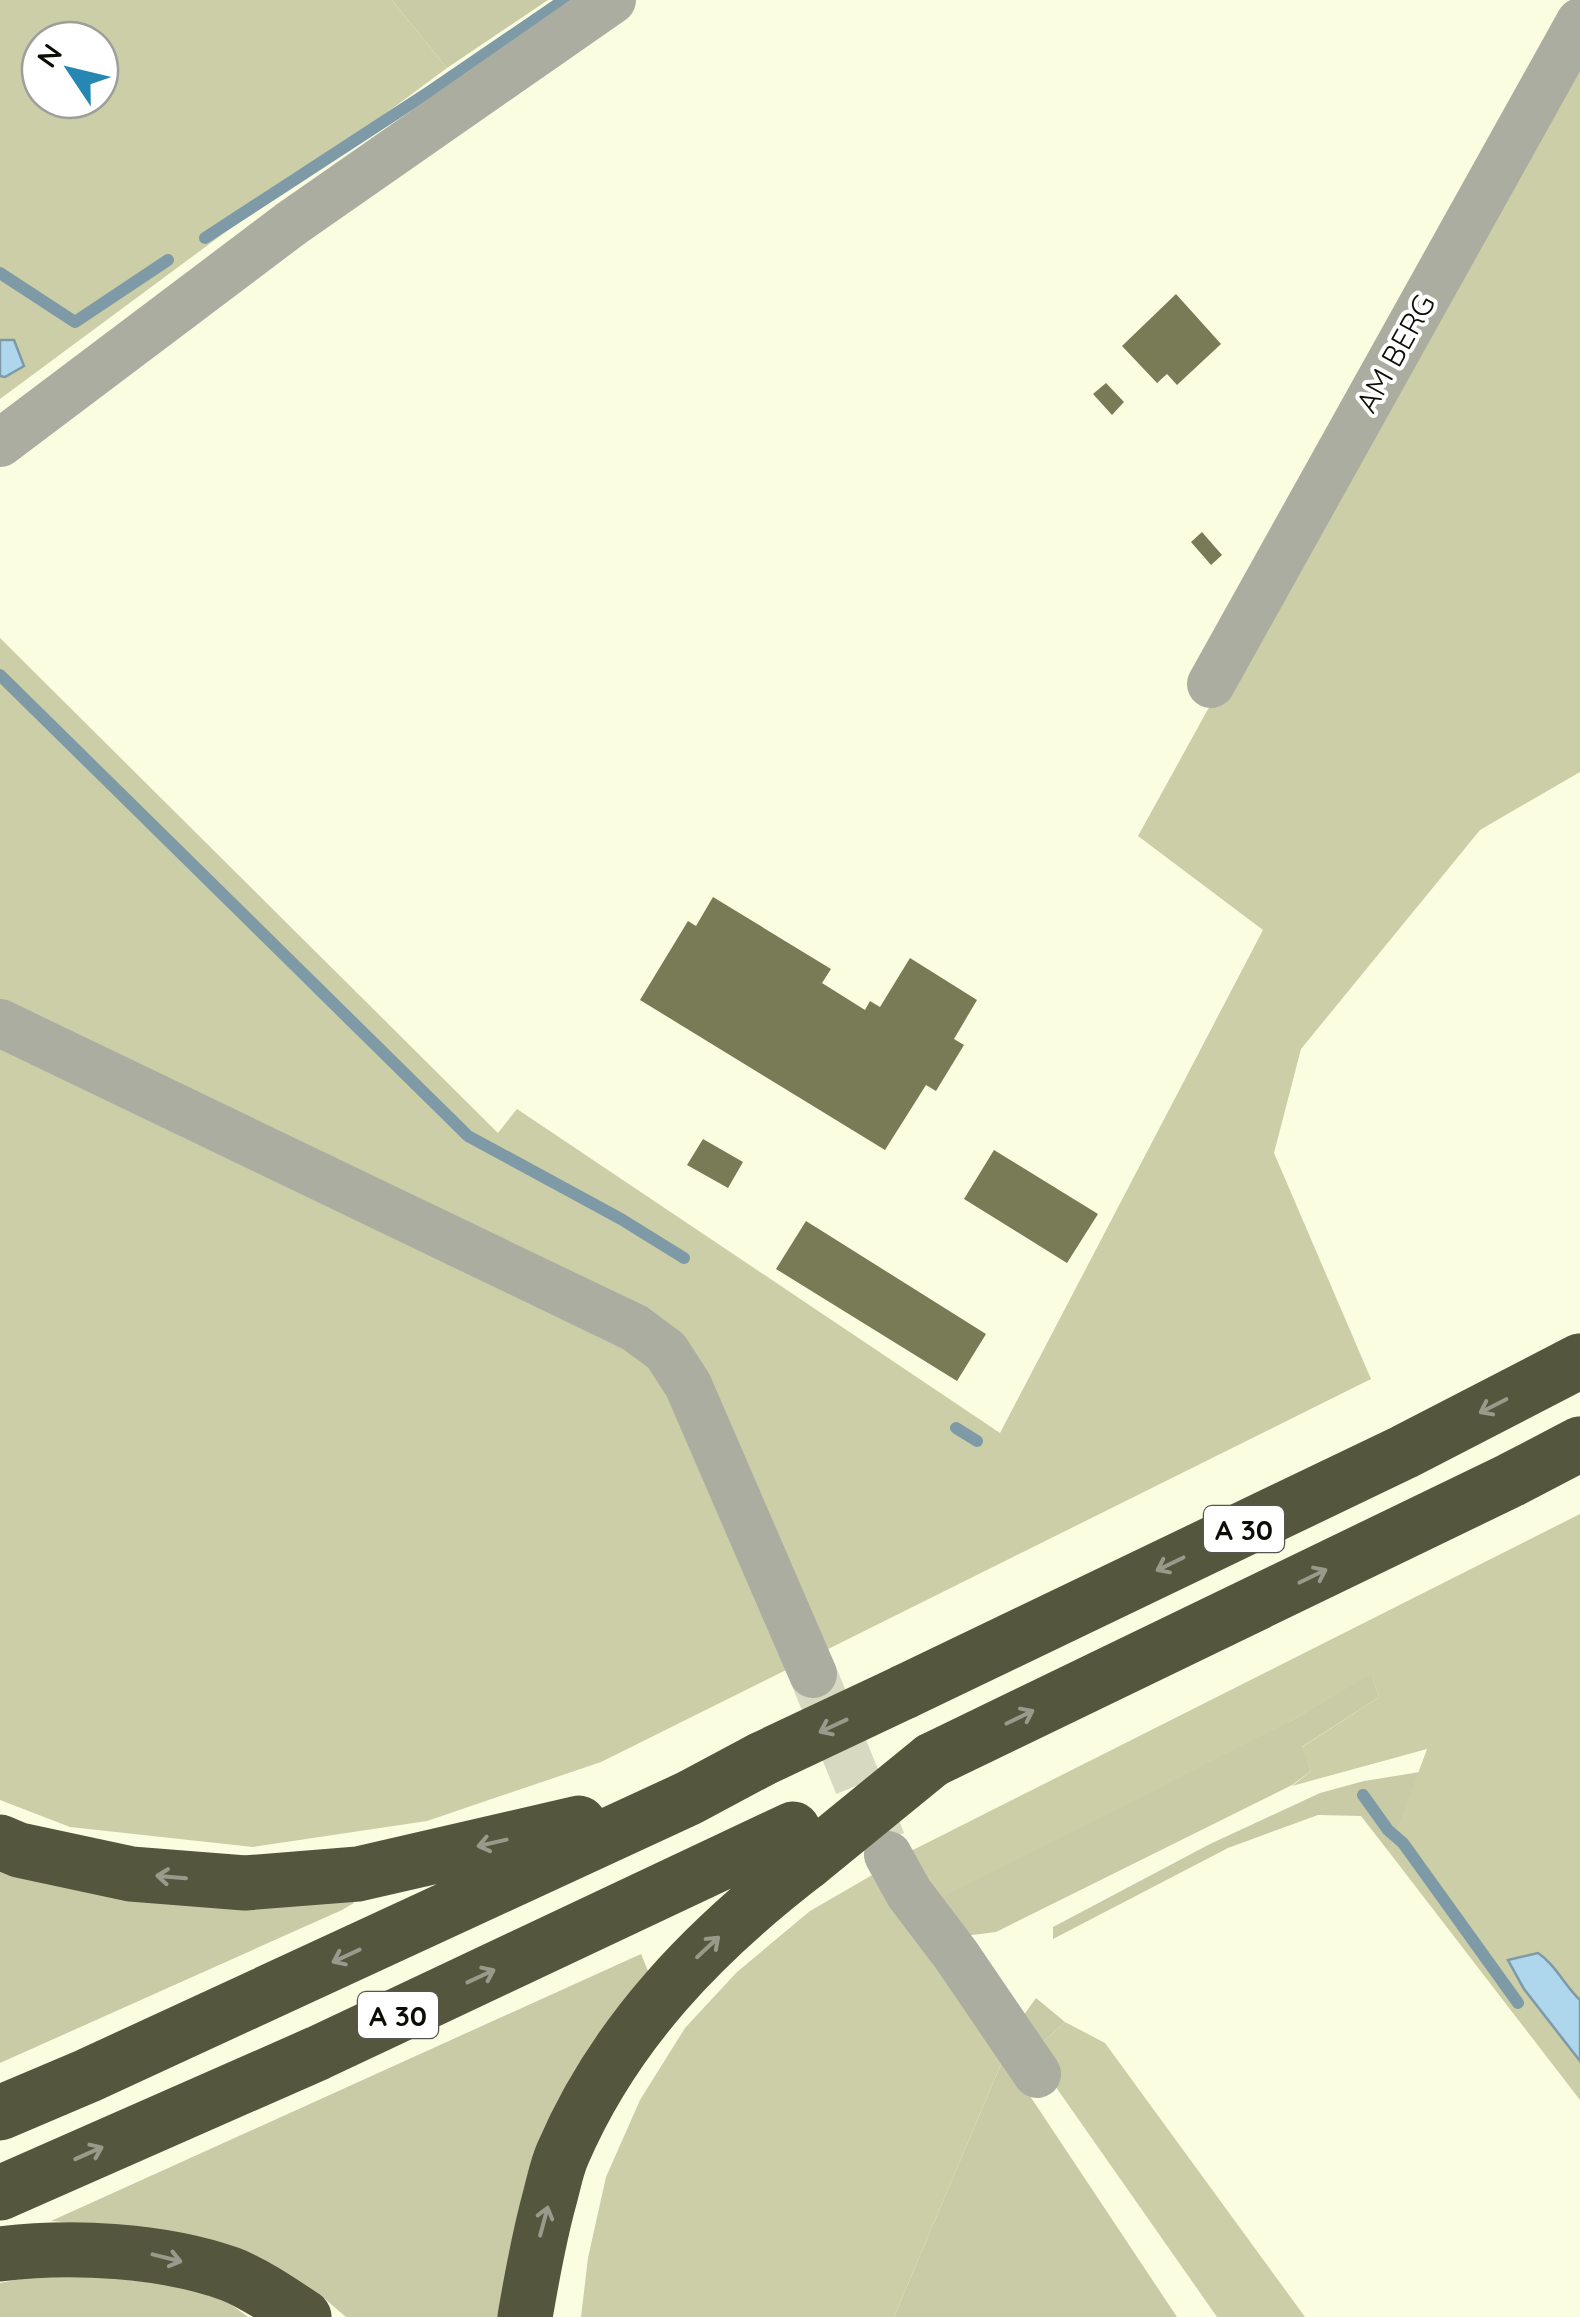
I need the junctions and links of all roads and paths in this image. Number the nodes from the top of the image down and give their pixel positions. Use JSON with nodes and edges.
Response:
{"nodes":[{"id":1,"x":612,"y":0,"type":"edge"},
{"id":2,"x":1580,"y":22,"type":"edge"},
{"id":3,"x":0,"y":442,"type":"edge"},
{"id":4,"x":1210,"y":684,"type":"dead end"},
{"id":5,"x":0,"y":1022,"type":"edge"},
{"id":6,"x":1580,"y":1361,"type":"edge"},
{"id":7,"x":1580,"y":1444,"type":"edge"},
{"id":8,"x":813,"y":1674,"type":"tunnel mouth"},
{"id":9,"x":689,"y":1798,"type":"junction"},
{"id":10,"x":0,"y":1842,"type":"edge"},
{"id":11,"x":800,"y":1846,"type":"junction"},
{"id":12,"x":888,"y":1855,"type":"tunnel mouth"},
{"id":13,"x":1037,"y":2074,"type":"dead end"},
{"id":14,"x":0,"y":2114,"type":"edge"},
{"id":15,"x":0,"y":2192,"type":"edge"},
{"id":16,"x":0,"y":2254,"type":"edge"},
{"id":17,"x":304,"y":2317,"type":"edge"},
{"id":18,"x":525,"y":2317,"type":"edge"}],
"edges":[{"from":1,"to":3,"type":"street"},
{"from":2,"to":4,"type":"street","name":"AM BERG"},
{"from":5,"to":8,"type":"street"},
{"from":6,"to":9,"type":"highway","number":"A 30","one_way":true,"bridge":true},
{"from":11,"to":7,"type":"highway","number":"A 30","one_way":true,"bridge":true},
{"from":9,"to":10,"type":"highway","one_way":true},
{"from":9,"to":14,"type":"highway","number":"A 30","one_way":true},
{"from":15,"to":11,"type":"highway","number":"A 30","one_way":true},
{"from":18,"to":11,"type":"highway","one_way":true},
{"from":12,"to":13,"type":"street"},
{"from":16,"to":17,"type":"highway","one_way":true}]}
